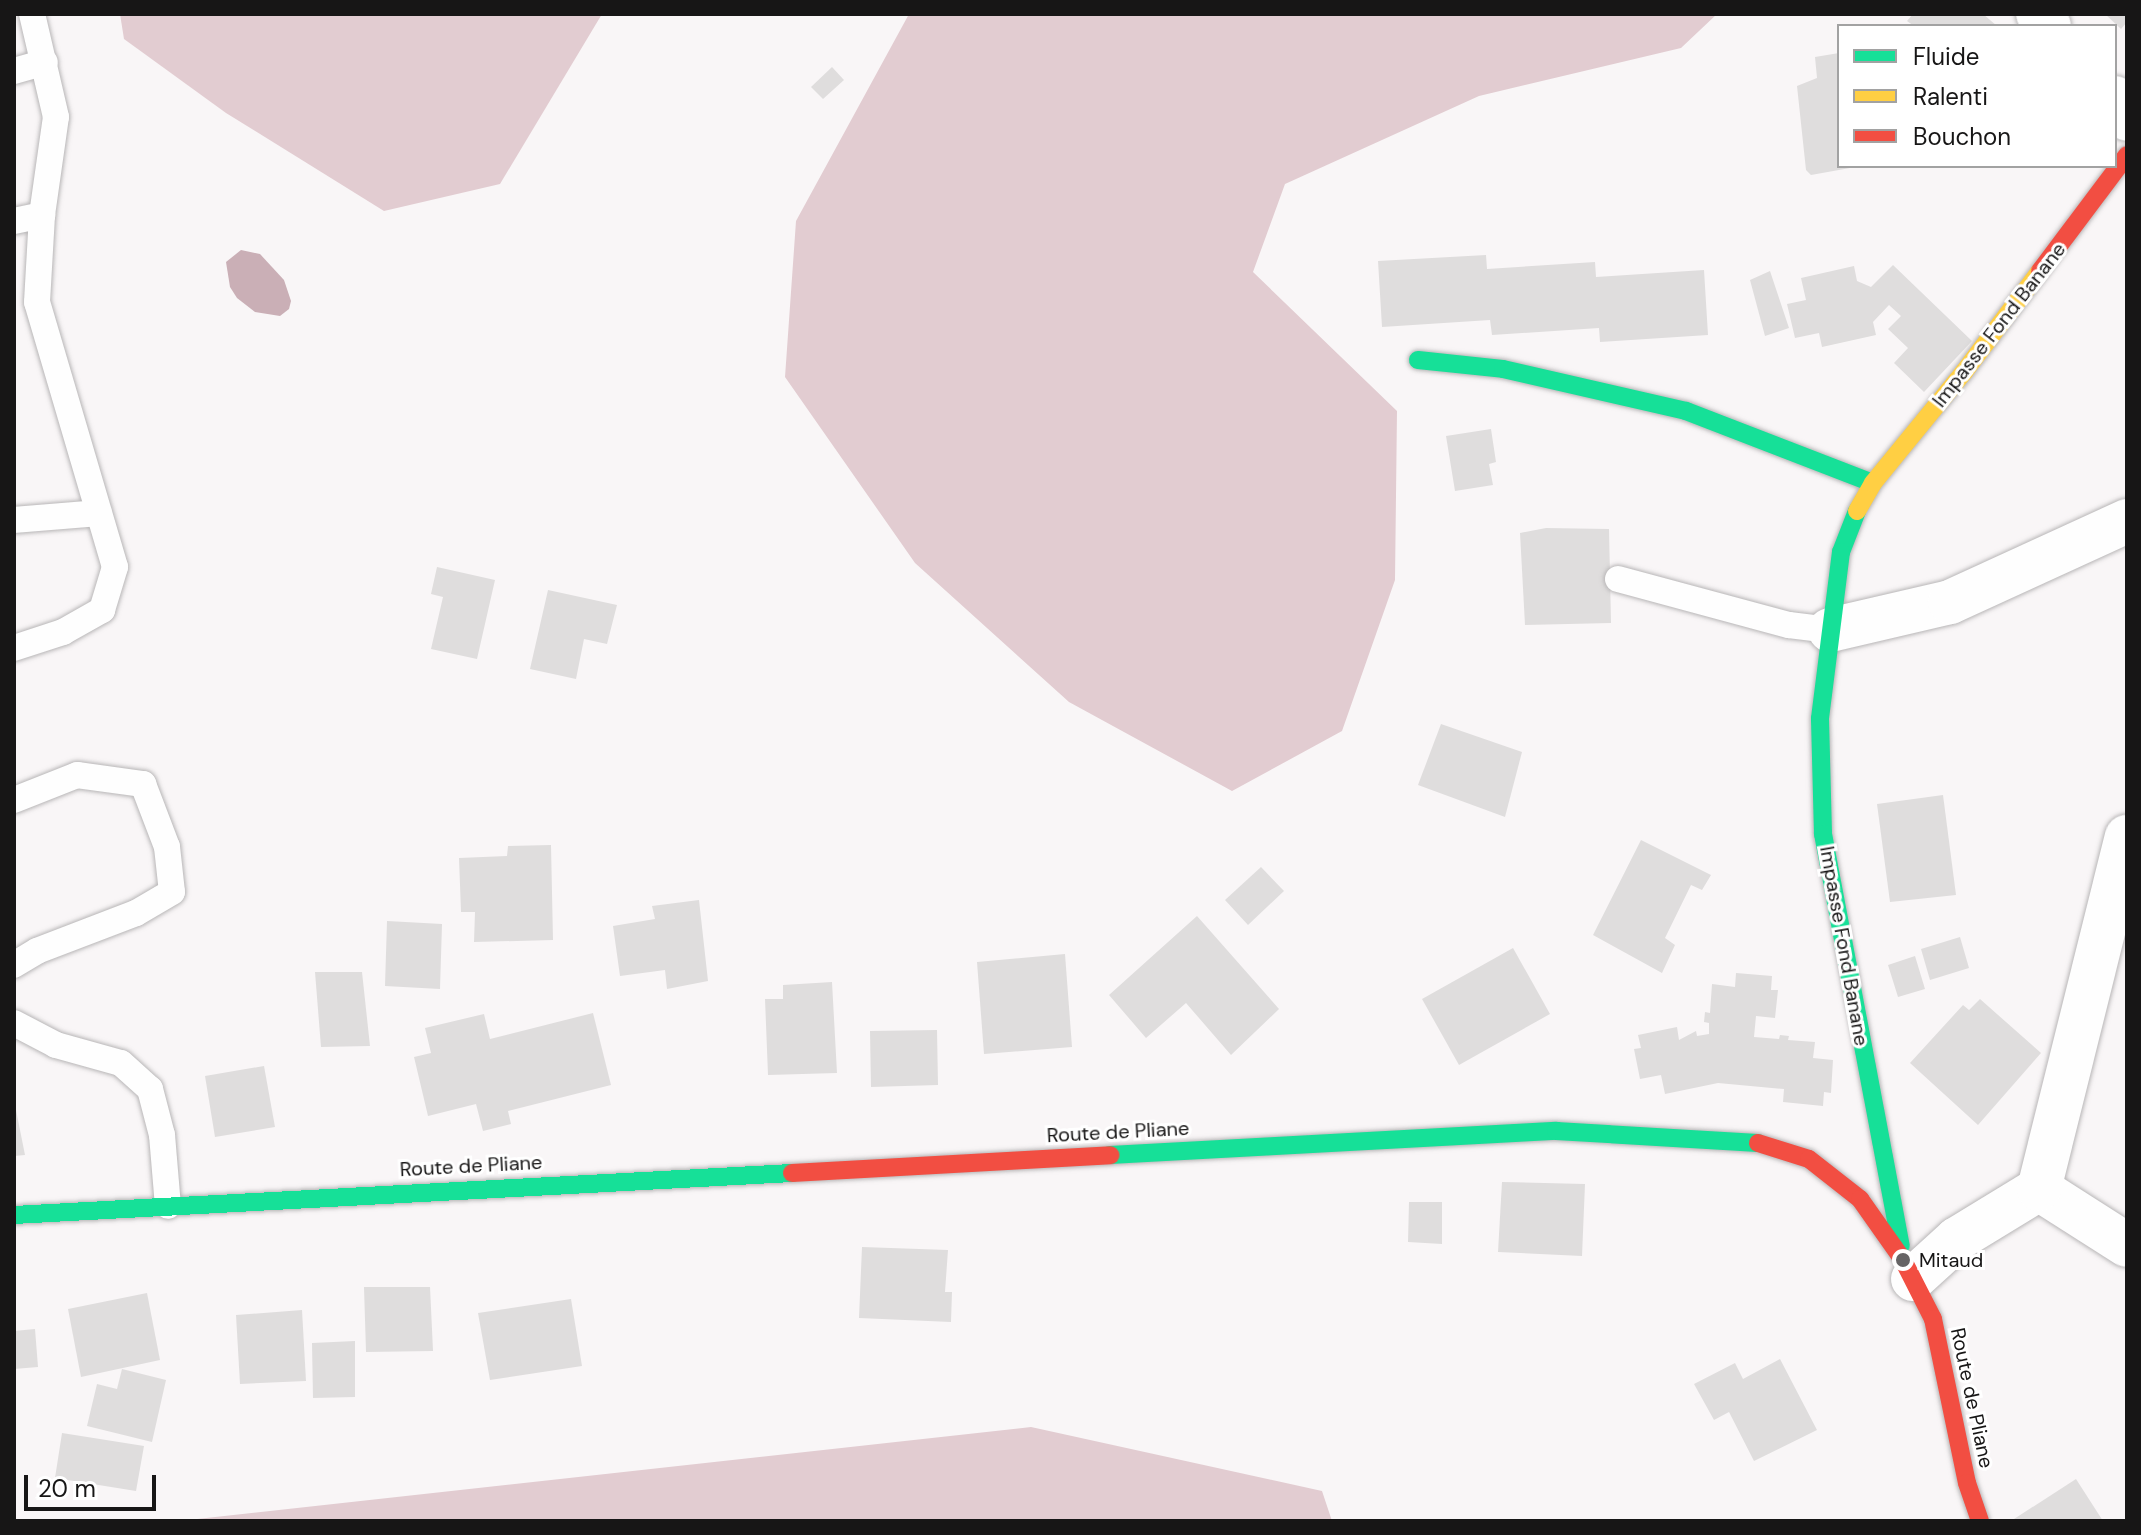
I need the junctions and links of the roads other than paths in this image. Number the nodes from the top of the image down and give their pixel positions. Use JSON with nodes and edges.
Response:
{"nodes":[{"id":1,"x":32,"y":14,"type":"edge"},
{"id":2,"x":45,"y":62,"type":"junction"},
{"id":3,"x":14,"y":71,"type":"edge"},
{"id":4,"x":2117,"y":102,"type":"edge"},
{"id":5,"x":2127,"y":119,"type":"edge"},
{"id":6,"x":2127,"y":155,"type":"edge"},
{"id":7,"x":42,"y":215,"type":"junction"},
{"id":8,"x":14,"y":221,"type":"edge"},
{"id":9,"x":1418,"y":360,"type":"dead end"},
{"id":10,"x":1873,"y":483,"type":"junction"},
{"id":11,"x":99,"y":513,"type":"junction"},
{"id":12,"x":14,"y":520,"type":"edge"},
{"id":13,"x":2127,"y":521,"type":"edge"},
{"id":14,"x":1618,"y":579,"type":"dead end"},
{"id":15,"x":1830,"y":630,"type":"junction"},
{"id":16,"x":14,"y":648,"type":"edge"},
{"id":17,"x":14,"y":800,"type":"edge"},
{"id":18,"x":2127,"y":837,"type":"edge"},
{"id":19,"x":14,"y":965,"type":"edge"},
{"id":20,"x":14,"y":1023,"type":"edge"},
{"id":21,"x":2039,"y":1189,"type":"junction"},
{"id":22,"x":168,"y":1206,"type":"junction"},
{"id":23,"x":14,"y":1215,"type":"edge"},
{"id":24,"x":2127,"y":1245,"type":"edge"},
{"id":25,"x":1908,"y":1269,"type":"junction"},
{"id":26,"x":1980,"y":1521,"type":"edge"}],
"edges":[{"from":1,"to":2,"type":"lane"},
{"from":2,"to":3,"type":"lane"},
{"from":2,"to":7,"type":"lane"},
{"from":4,"to":5,"type":"street"},
{"from":6,"to":10,"type":"street","name":"Impasse Fond Banane"},
{"from":7,"to":8,"type":"lane"},
{"from":7,"to":11,"type":"lane"},
{"from":9,"to":10,"type":"street"},
{"from":10,"to":15,"type":"street","name":"Impasse Fond Banane"},
{"from":11,"to":12,"type":"lane"},
{"from":11,"to":16,"type":"lane"},
{"from":13,"to":15,"type":"street"},
{"from":14,"to":15,"type":"lane"},
{"from":15,"to":25,"type":"street","name":"Impasse Fond Banane"},
{"from":17,"to":19,"type":"lane"},
{"from":18,"to":21,"type":"street"},
{"from":20,"to":22,"type":"lane"},
{"from":21,"to":24,"type":"street"},
{"from":21,"to":25,"type":"street"},
{"from":22,"to":23,"type":"street","name":"Route de Pliane"},
{"from":22,"to":25,"type":"street","name":"Route de Pliane"},
{"from":25,"to":26,"type":"street","name":"Route de Pliane"}]}
